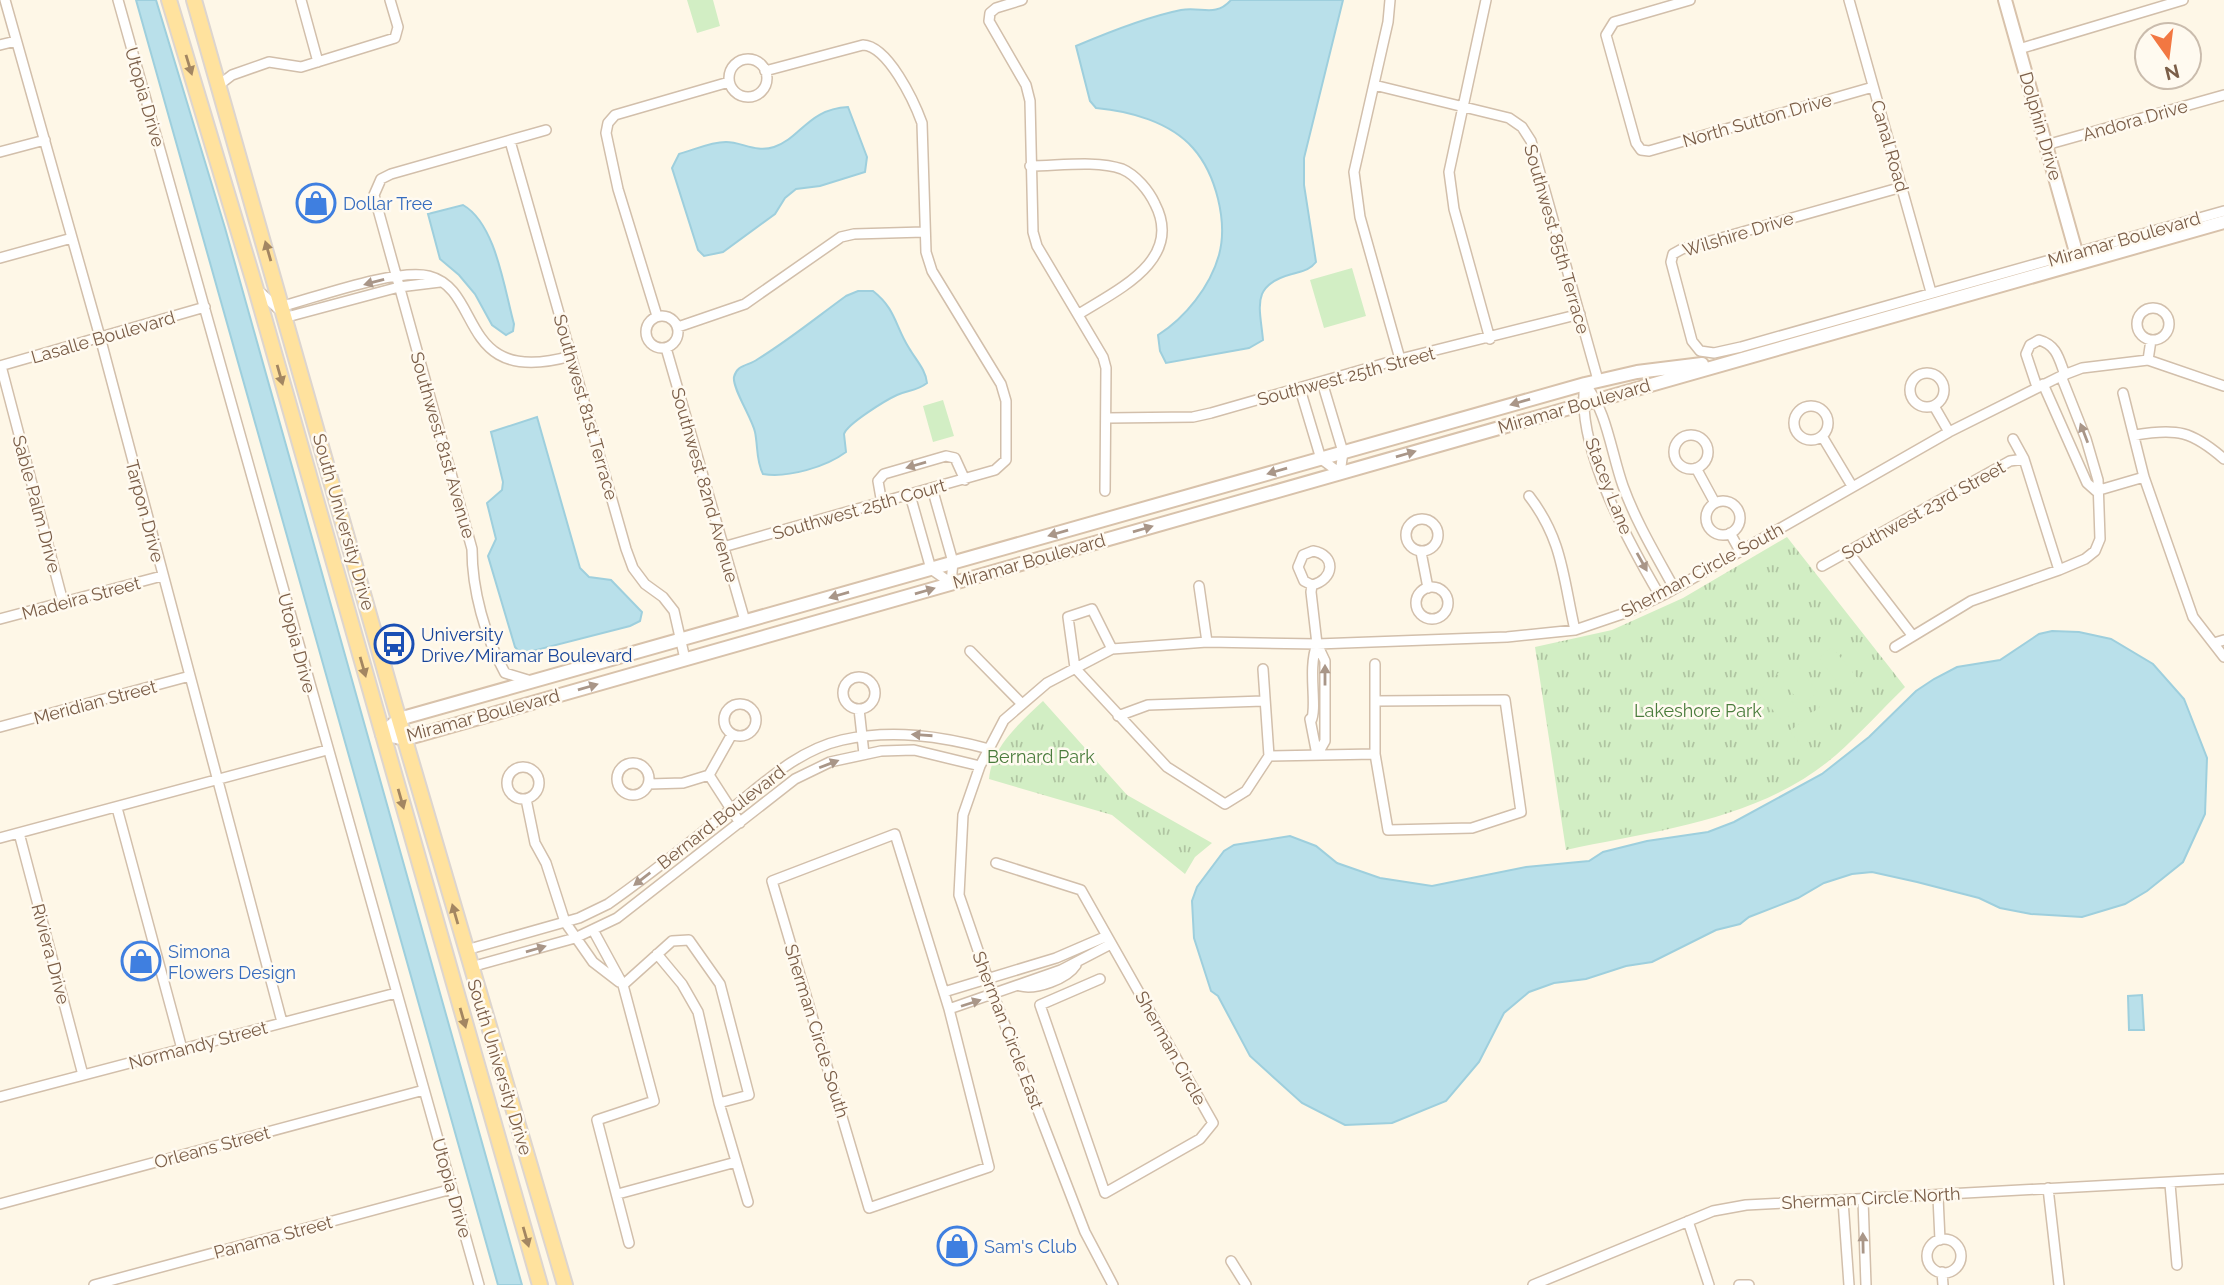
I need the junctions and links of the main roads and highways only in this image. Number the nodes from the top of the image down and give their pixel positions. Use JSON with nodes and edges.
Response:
{"nodes":[{"id":1,"x":169,"y":0,"type":"edge"},
{"id":2,"x":194,"y":0,"type":"edge"},
{"id":3,"x":268,"y":332,"type":"junction"},
{"id":4,"x":297,"y":353,"type":"junction"},
{"id":5,"x":540,"y":1285,"type":"edge"},
{"id":6,"x":565,"y":1285,"type":"edge"}],
"edges":[{"from":1,"to":3,"type":"main road","name":"South University Drive","one_way":true},
{"from":4,"to":2,"type":"main road","name":"South University Drive","one_way":true},
{"from":3,"to":4,"type":"main road"},
{"from":3,"to":5,"type":"main road","name":"South University Drive","one_way":true},
{"from":6,"to":4,"type":"main road","name":"South University Drive","one_way":true}]}
